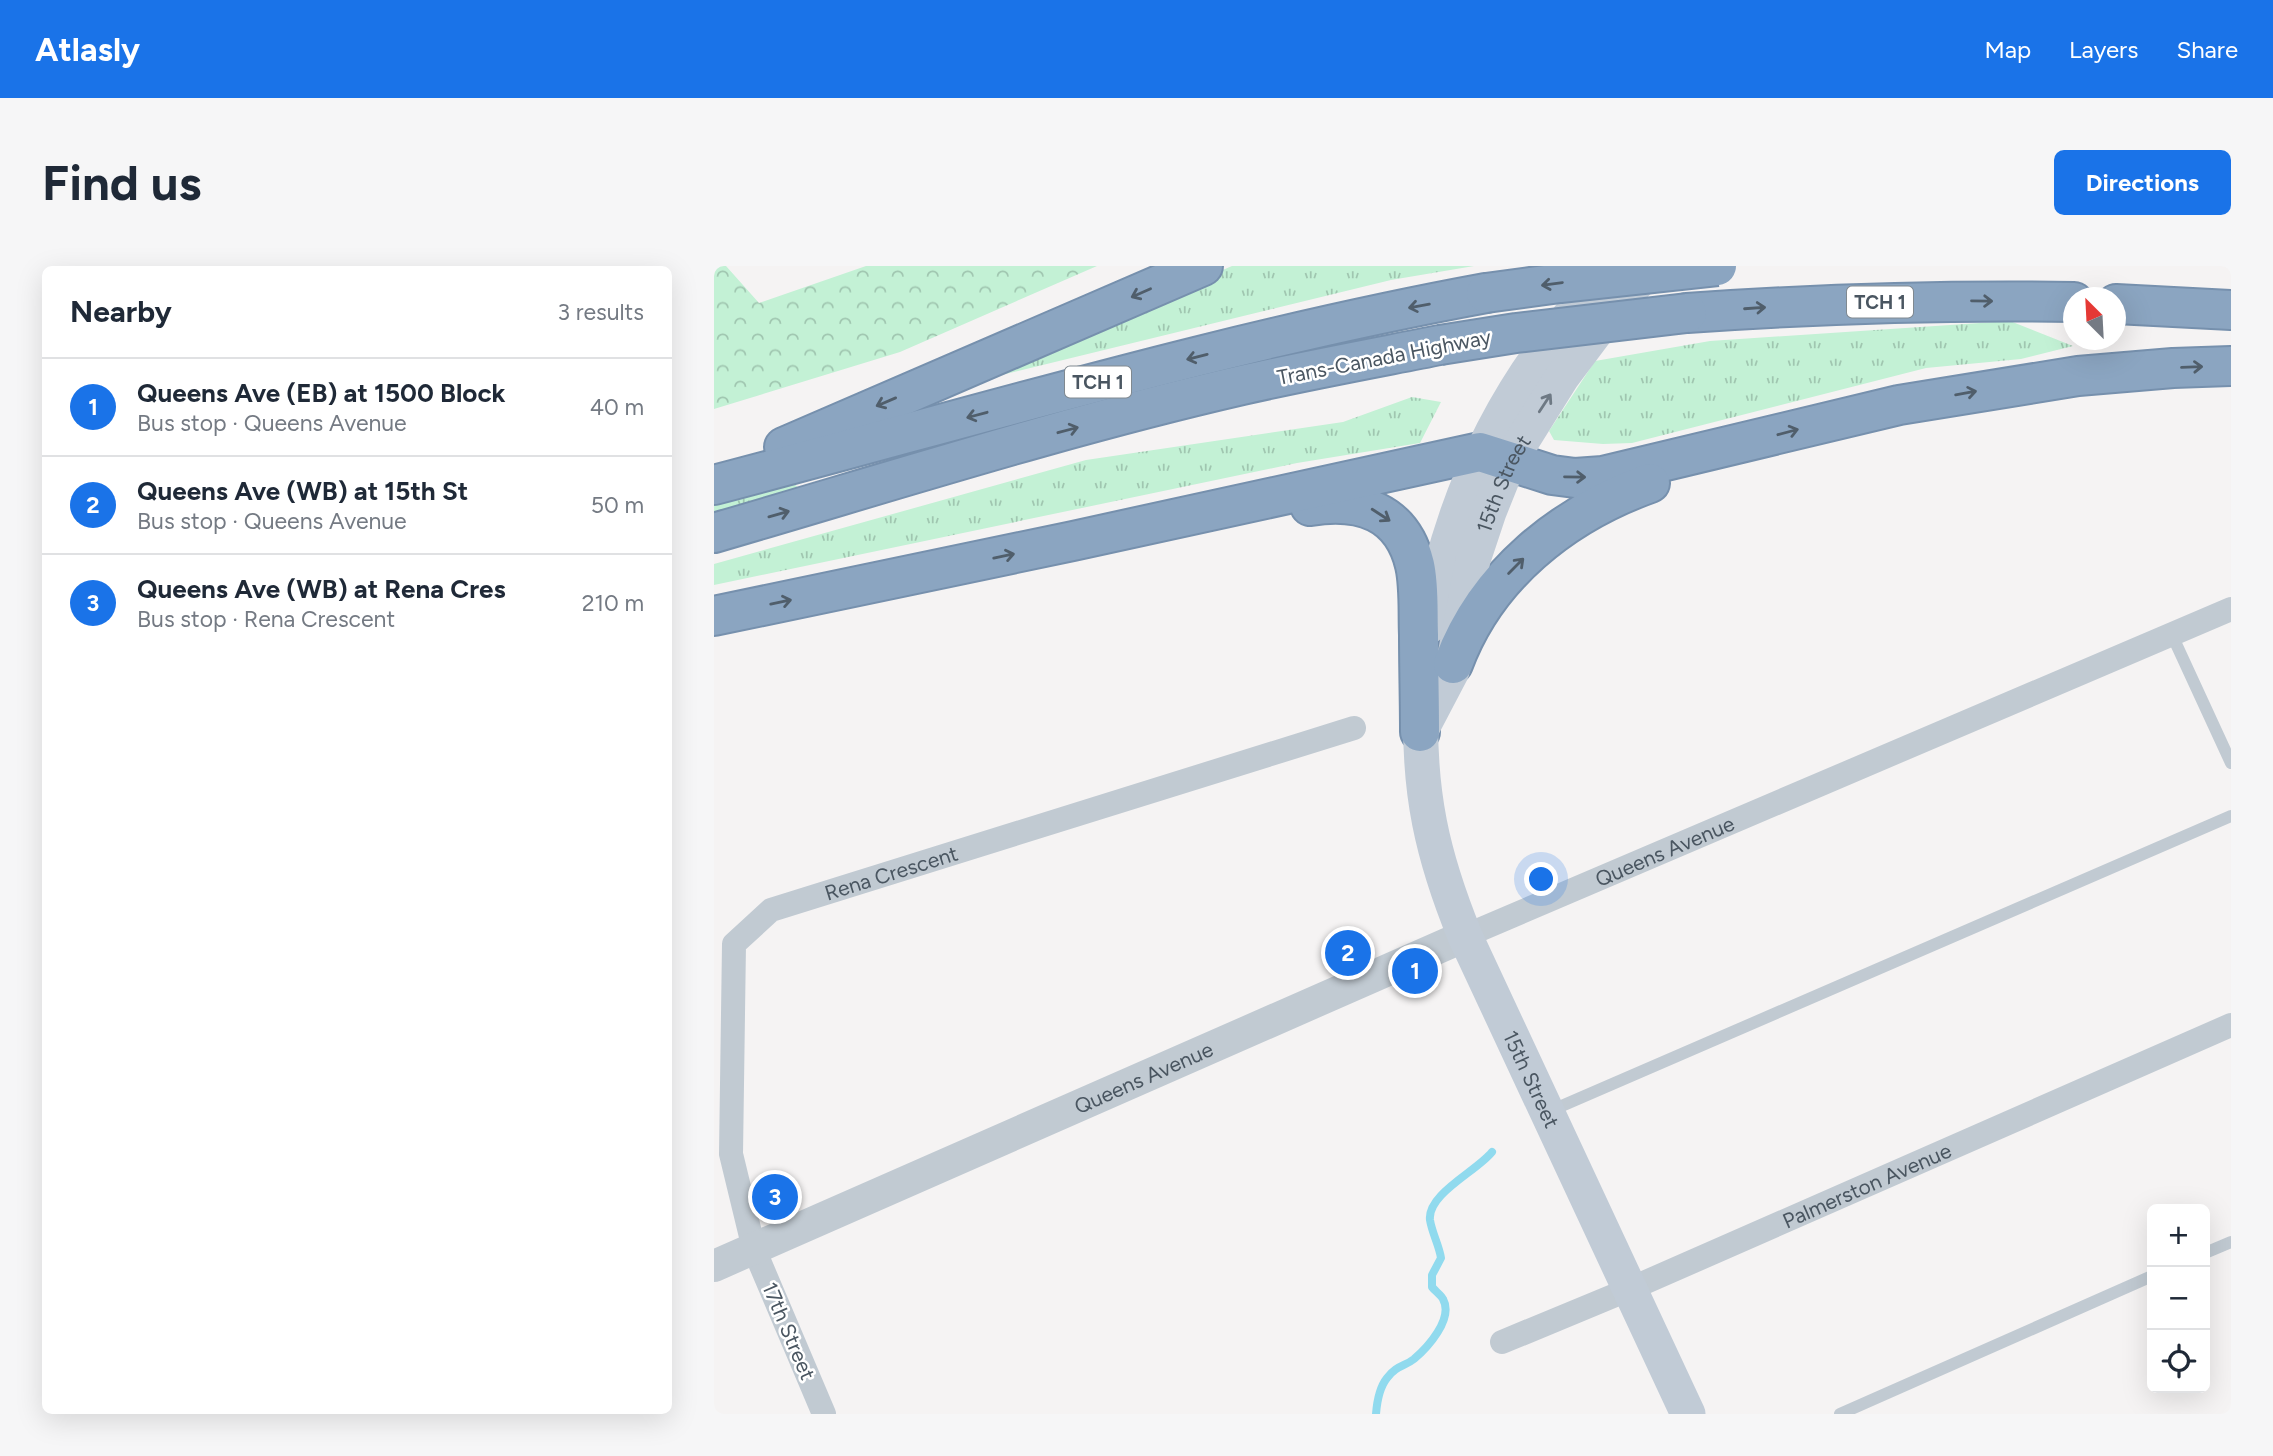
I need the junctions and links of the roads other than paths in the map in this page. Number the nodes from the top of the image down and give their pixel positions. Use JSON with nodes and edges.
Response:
{"nodes":[{"id":1,"x":1203,"y":266,"type":"edge"},
{"id":2,"x":1617,"y":266,"type":"edge"},
{"id":3,"x":1653,"y":266,"type":"edge"},
{"id":4,"x":1717,"y":266,"type":"edge"},
{"id":5,"x":2063,"y":302,"type":"edge"},
{"id":6,"x":2126,"y":305,"type":"edge"},
{"id":7,"x":2231,"y":310,"type":"edge"},
{"id":8,"x":2231,"y":366,"type":"edge"},
{"id":9,"x":1722,"y":449,"type":"junction"},
{"id":10,"x":1495,"y":457,"type":"junction"},
{"id":11,"x":714,"y":472,"type":"edge"},
{"id":12,"x":714,"y":485,"type":"edge"},
{"id":13,"x":714,"y":533,"type":"edge"},
{"id":14,"x":1073,"y":541,"type":"junction"},
{"id":15,"x":2231,"y":608,"type":"edge"},
{"id":16,"x":714,"y":616,"type":"edge"},
{"id":17,"x":2172,"y":635,"type":"junction"},
{"id":18,"x":1453,"y":664,"type":"junction"},
{"id":19,"x":1354,"y":728,"type":"dead end"},
{"id":20,"x":1420,"y":732,"type":"junction"},
{"id":21,"x":2231,"y":764,"type":"edge"},
{"id":22,"x":2231,"y":816,"type":"edge"},
{"id":23,"x":1465,"y":936,"type":"junction"},
{"id":24,"x":2231,"y":1025,"type":"edge"},
{"id":25,"x":1548,"y":1112,"type":"junction"},
{"id":26,"x":2231,"y":1242,"type":"edge"},
{"id":27,"x":754,"y":1249,"type":"junction"},
{"id":28,"x":2210,"y":1251,"type":"edge"},
{"id":29,"x":714,"y":1266,"type":"edge"},
{"id":30,"x":2147,"y":1278,"type":"edge"},
{"id":31,"x":1630,"y":1289,"type":"junction"},
{"id":32,"x":1502,"y":1342,"type":"dead end"},
{"id":33,"x":824,"y":1414,"type":"edge"},
{"id":34,"x":1688,"y":1414,"type":"edge"},
{"id":35,"x":1840,"y":1414,"type":"edge"}],
"edges":[{"from":1,"to":11,"type":"highway","one_way":true},
{"from":2,"to":10,"type":"main road","name":"15th Street"},
{"from":10,"to":3,"type":"main road","name":"15th Street","one_way":true},
{"from":4,"to":12,"type":"highway","name":"Trans-Canada Highway","number":"TCH 1","one_way":true,"bridge":true},
{"from":13,"to":5,"type":"highway","name":"Trans-Canada Highway","number":"TCH 1","one_way":true,"bridge":true},
{"from":6,"to":7,"type":"highway"},
{"from":9,"to":8,"type":"highway","one_way":true},
{"from":10,"to":9,"type":"highway","one_way":true},
{"from":18,"to":9,"type":"highway","one_way":true},
{"from":10,"to":14,"type":"highway"},
{"from":10,"to":18,"type":"main road","name":"15th Street"},
{"from":10,"to":20,"type":"main road","name":"15th Street"},
{"from":16,"to":14,"type":"highway","one_way":true},
{"from":14,"to":20,"type":"highway","one_way":true},
{"from":15,"to":17,"type":"street","name":"Queens Avenue"},
{"from":17,"to":21,"type":"lane"},
{"from":17,"to":23,"type":"street","name":"Queens Avenue"},
{"from":18,"to":20,"type":"main road","name":"15th Street"},
{"from":19,"to":27,"type":"street","name":"Rena Crescent"},
{"from":20,"to":23,"type":"main road","name":"15th Street"},
{"from":22,"to":25,"type":"lane"},
{"from":23,"to":25,"type":"main road","name":"15th Street"},
{"from":23,"to":27,"type":"street","name":"Queens Avenue"},
{"from":24,"to":31,"type":"street","name":"Palmerston Avenue"},
{"from":25,"to":31,"type":"main road","name":"15th Street"},
{"from":26,"to":28,"type":"lane"},
{"from":27,"to":29,"type":"street","name":"Queens Avenue"},
{"from":27,"to":33,"type":"street","name":"17th Street"},
{"from":30,"to":35,"type":"lane"},
{"from":31,"to":32,"type":"street","name":"Palmerston Avenue"},
{"from":31,"to":34,"type":"main road","name":"15th Street"}]}
